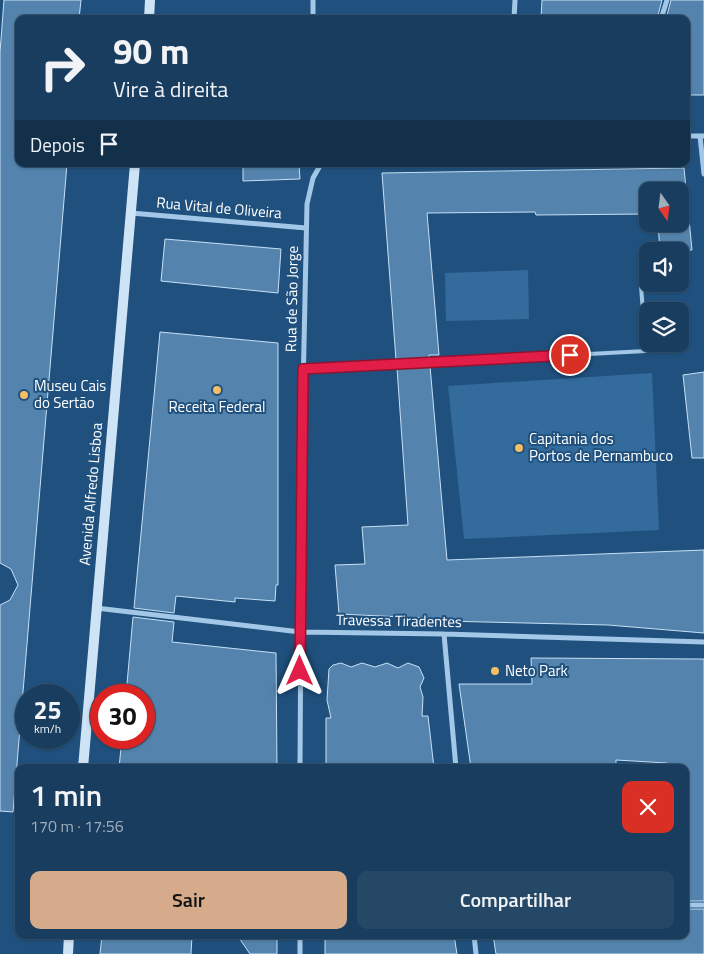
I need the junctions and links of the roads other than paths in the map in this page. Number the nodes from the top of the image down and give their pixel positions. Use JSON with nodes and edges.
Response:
{"nodes":[{"id":1,"x":150,"y":0,"type":"edge"},
{"id":2,"x":313,"y":0,"type":"edge"},
{"id":3,"x":515,"y":0,"type":"edge"},
{"id":4,"x":667,"y":0,"type":"edge"},
{"id":5,"x":149,"y":15,"type":"edge"},
{"id":6,"x":313,"y":15,"type":"edge"},
{"id":7,"x":514,"y":15,"type":"edge"},
{"id":8,"x":662,"y":15,"type":"edge"},
{"id":9,"x":702,"y":136,"type":"edge"},
{"id":10,"x":135,"y":167,"type":"edge"},
{"id":11,"x":320,"y":167,"type":"edge"},
{"id":12,"x":704,"y":174,"type":"edge"},
{"id":13,"x":131,"y":213,"type":"junction"},
{"id":14,"x":306,"y":228,"type":"junction"},
{"id":15,"x":641,"y":292,"type":"edge"},
{"id":16,"x":303,"y":369,"type":"junction"},
{"id":17,"x":96,"y":608,"type":"junction"},
{"id":18,"x":300,"y":632,"type":"junction"},
{"id":19,"x":444,"y":634,"type":"junction"},
{"id":20,"x":704,"y":642,"type":"edge"},
{"id":21,"x":83,"y":764,"type":"edge"},
{"id":22,"x":300,"y":764,"type":"edge"},
{"id":23,"x":456,"y":764,"type":"edge"},
{"id":24,"x":704,"y":905,"type":"edge"},
{"id":25,"x":689,"y":906,"type":"edge"},
{"id":26,"x":69,"y":939,"type":"edge"},
{"id":27,"x":300,"y":939,"type":"edge"},
{"id":28,"x":474,"y":939,"type":"edge"},
{"id":29,"x":68,"y":954,"type":"edge"},
{"id":30,"x":300,"y":954,"type":"edge"},
{"id":31,"x":476,"y":954,"type":"edge"}],
"edges":[{"from":1,"to":5,"type":"main road"},
{"from":2,"to":6,"type":"street"},
{"from":3,"to":7,"type":"street"},
{"from":4,"to":8,"type":"street"},
{"from":9,"to":12,"type":"street"},
{"from":10,"to":13,"type":"main road","name":"Avenida Alfredo Lisboa"},
{"from":11,"to":14,"type":"street","name":"Rua de São Jorge"},
{"from":13,"to":14,"type":"street","name":"Rua Vital de Oliveira"},
{"from":13,"to":17,"type":"main road","name":"Avenida Alfredo Lisboa"},
{"from":14,"to":16,"type":"street","name":"Rua de São Jorge"},
{"from":15,"to":16,"type":"lane"},
{"from":16,"to":18,"type":"street","name":"Rua de São Jorge"},
{"from":17,"to":18,"type":"street","name":"Travessa Tiradentes"},
{"from":17,"to":21,"type":"main road","name":"Avenida Alfredo Lisboa"},
{"from":18,"to":19,"type":"street","name":"Travessa Tiradentes"},
{"from":18,"to":22,"type":"street","name":"Rua de São Jorge"},
{"from":19,"to":20,"type":"street","name":"Travessa Tiradentes"},
{"from":19,"to":23,"type":"street"},
{"from":24,"to":25,"type":"street"},
{"from":26,"to":29,"type":"main road"},
{"from":27,"to":30,"type":"street"},
{"from":28,"to":31,"type":"street"}]}
